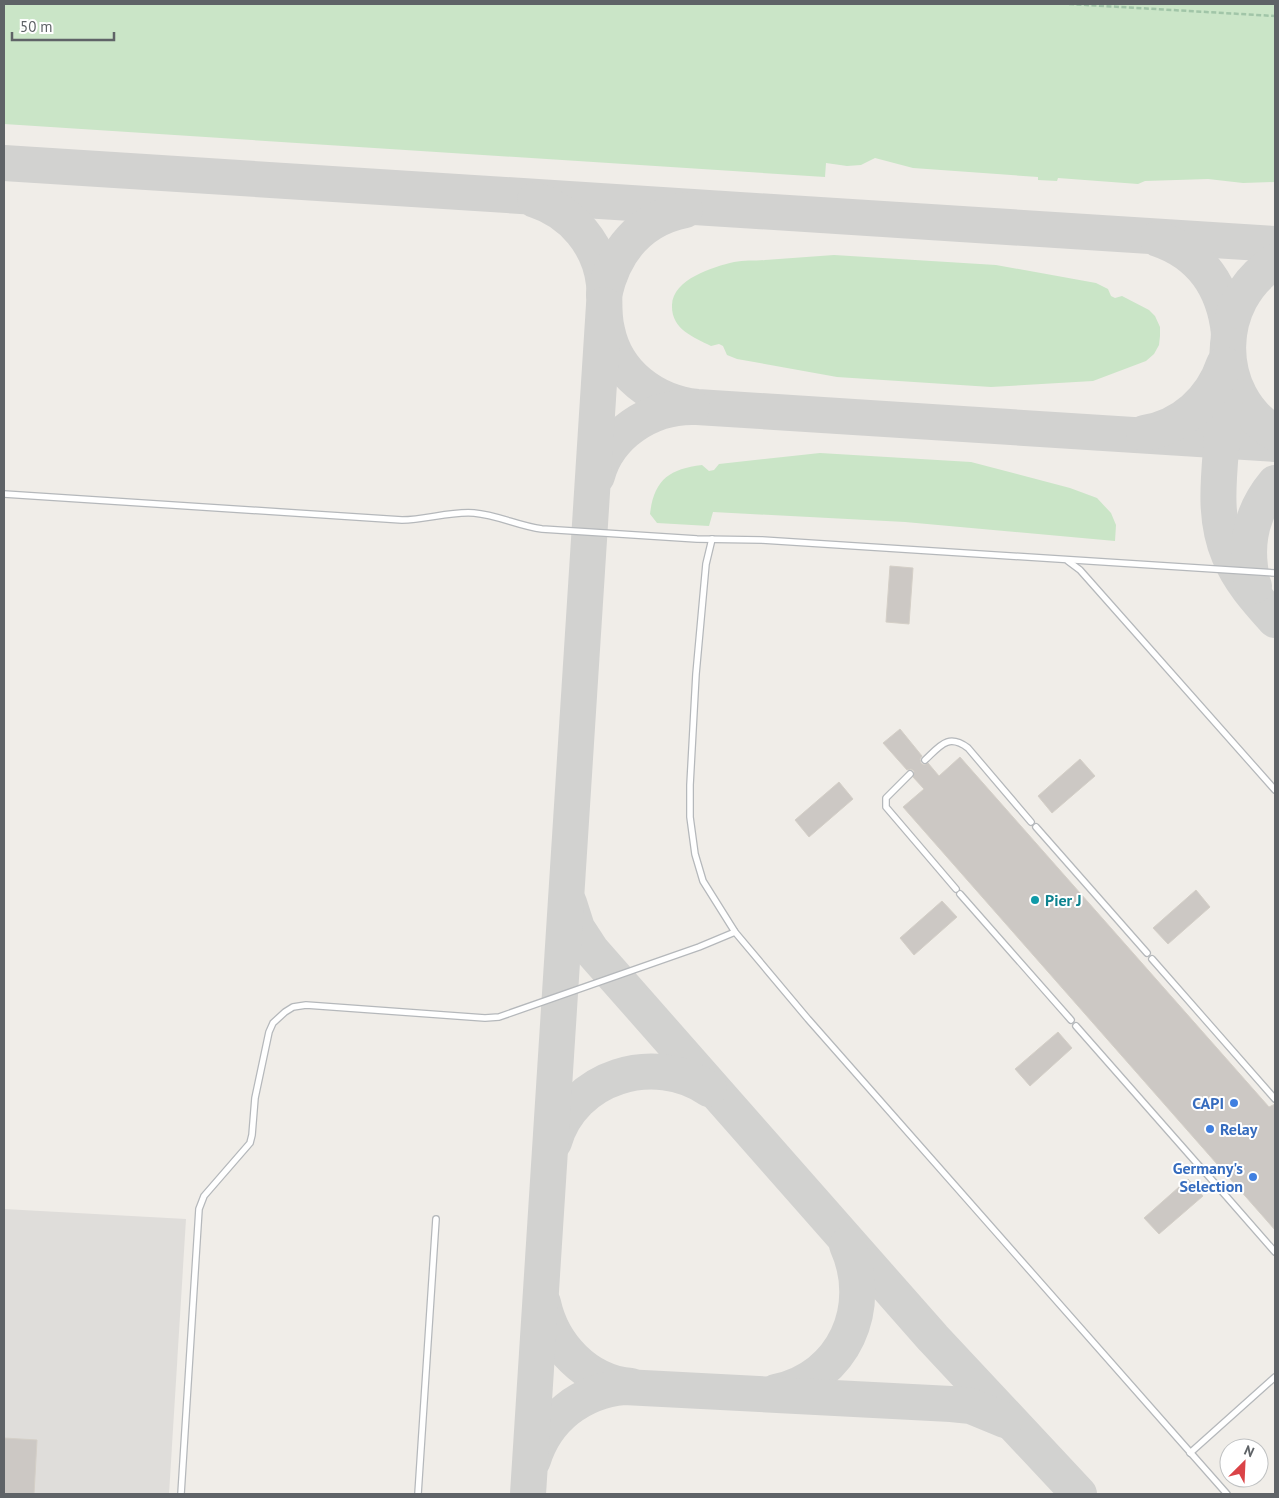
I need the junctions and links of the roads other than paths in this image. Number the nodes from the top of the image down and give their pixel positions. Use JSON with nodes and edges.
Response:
{"nodes":[{"id":1,"x":4,"y":494,"type":"edge"},
{"id":2,"x":712,"y":539,"type":"junction"},
{"id":3,"x":1058,"y":559,"type":"junction"},
{"id":4,"x":1275,"y":573,"type":"edge"},
{"id":5,"x":925,"y":760,"type":"dead end"},
{"id":6,"x":910,"y":774,"type":"dead end"},
{"id":7,"x":1275,"y":790,"type":"edge"},
{"id":8,"x":735,"y":932,"type":"junction"},
{"id":9,"x":1147,"y":953,"type":"dead end"},
{"id":10,"x":1152,"y":958,"type":"dead end"},
{"id":11,"x":1071,"y":1020,"type":"dead end"},
{"id":12,"x":1076,"y":1026,"type":"dead end"},
{"id":13,"x":1275,"y":1099,"type":"edge"},
{"id":14,"x":436,"y":1219,"type":"dead end"},
{"id":15,"x":1275,"y":1252,"type":"edge"},
{"id":16,"x":1275,"y":1377,"type":"edge"},
{"id":17,"x":1190,"y":1453,"type":"junction"},
{"id":18,"x":182,"y":1494,"type":"edge"},
{"id":19,"x":418,"y":1494,"type":"edge"},
{"id":20,"x":1227,"y":1494,"type":"edge"}],
"edges":[{"from":1,"to":2,"type":"lane"},
{"from":2,"to":3,"type":"lane"},
{"from":2,"to":8,"type":"lane"},
{"from":3,"to":4,"type":"lane"},
{"from":3,"to":7,"type":"lane"},
{"from":5,"to":9,"type":"lane"},
{"from":6,"to":11,"type":"lane"},
{"from":8,"to":17,"type":"lane"},
{"from":8,"to":18,"type":"lane"},
{"from":10,"to":13,"type":"lane"},
{"from":12,"to":15,"type":"lane"},
{"from":14,"to":19,"type":"lane"},
{"from":16,"to":17,"type":"lane"},
{"from":17,"to":20,"type":"lane"}]}
